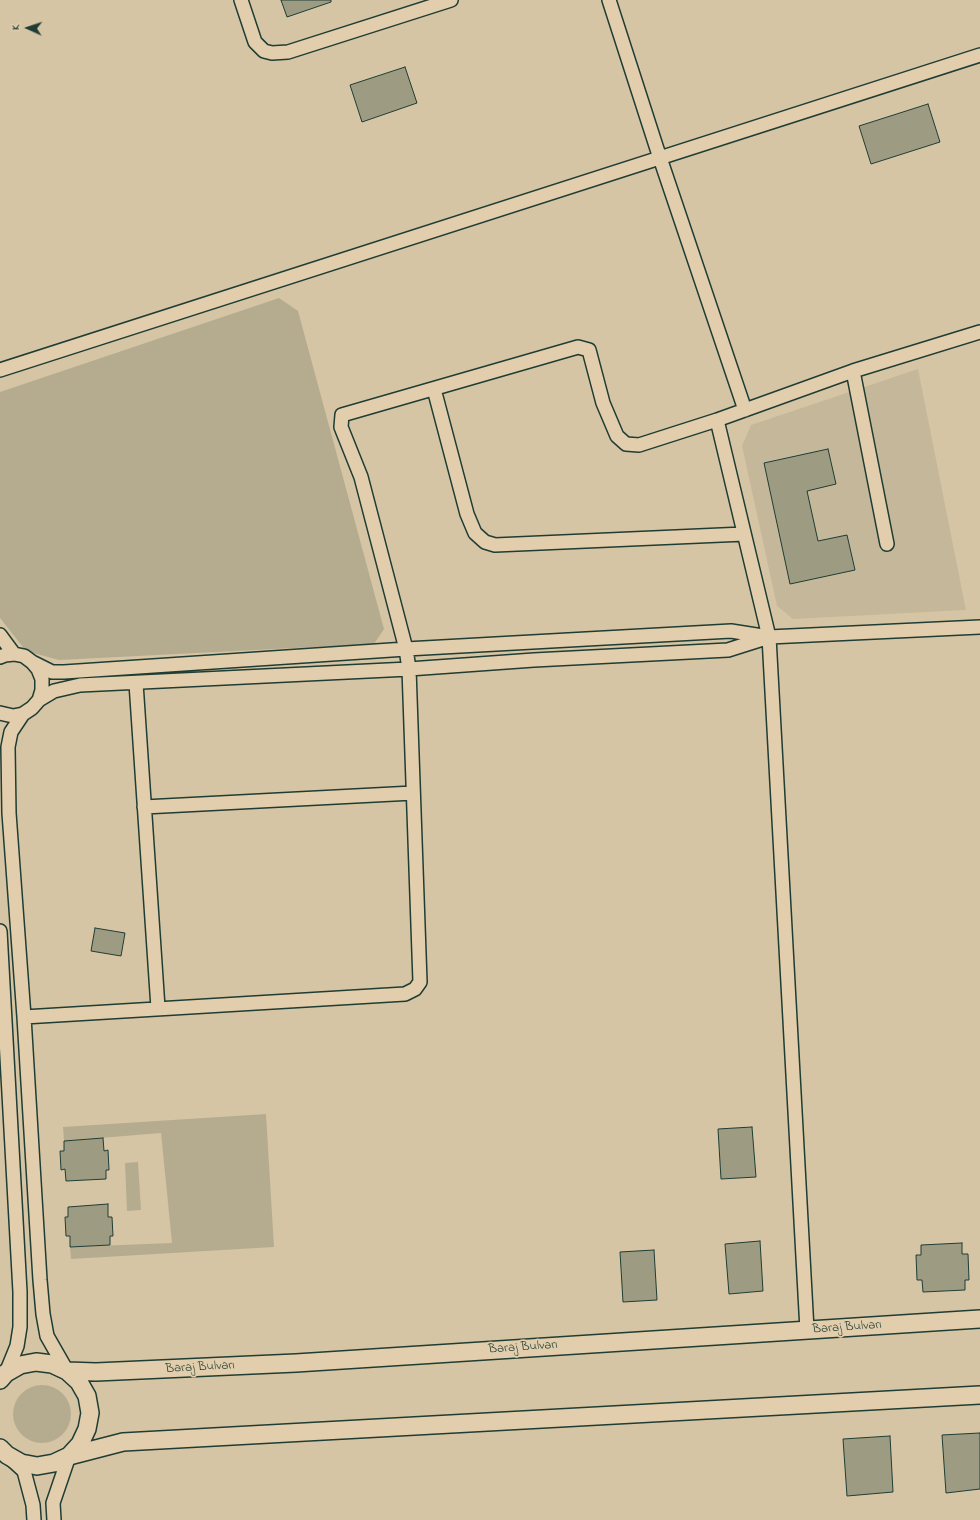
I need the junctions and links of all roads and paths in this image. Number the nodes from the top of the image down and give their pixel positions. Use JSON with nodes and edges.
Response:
{"nodes":[{"id":1,"x":241,"y":0,"type":"edge"},
{"id":2,"x":451,"y":0,"type":"edge"},
{"id":3,"x":609,"y":0,"type":"edge"},
{"id":4,"x":980,"y":55,"type":"edge"},
{"id":5,"x":660,"y":158,"type":"junction"},
{"id":6,"x":980,"y":332,"type":"edge"},
{"id":7,"x":0,"y":370,"type":"edge"},
{"id":8,"x":853,"y":371,"type":"junction"},
{"id":9,"x":434,"y":389,"type":"junction"},
{"id":10,"x":745,"y":410,"type":"junction"},
{"id":11,"x":717,"y":420,"type":"junction"},
{"id":12,"x":744,"y":534,"type":"junction"},
{"id":13,"x":887,"y":544,"type":"dead end"},
{"id":14,"x":980,"y":627,"type":"edge"},
{"id":15,"x":0,"y":635,"type":"edge"},
{"id":16,"x":770,"y":637,"type":"junction"},
{"id":17,"x":406,"y":649,"type":"junction"},
{"id":18,"x":14,"y":654,"type":"junction"},
{"id":19,"x":0,"y":657,"type":"edge"},
{"id":20,"x":32,"y":662,"type":"junction"},
{"id":21,"x":409,"y":669,"type":"junction"},
{"id":22,"x":136,"y":683,"type":"junction"},
{"id":23,"x":39,"y":700,"type":"junction"},
{"id":24,"x":0,"y":713,"type":"edge"},
{"id":25,"x":23,"y":714,"type":"junction"},
{"id":26,"x":413,"y":793,"type":"junction"},
{"id":27,"x":144,"y":807,"type":"junction"},
{"id":28,"x":0,"y":931,"type":"edge"},
{"id":29,"x":158,"y":1008,"type":"junction"},
{"id":30,"x":24,"y":1017,"type":"junction"},
{"id":31,"x":980,"y":1319,"type":"edge"},
{"id":32,"x":807,"y":1330,"type":"junction"},
{"id":33,"x":66,"y":1371,"type":"junction"},
{"id":34,"x":2,"y":1376,"type":"edge"},
{"id":35,"x":980,"y":1395,"type":"edge"},
{"id":36,"x":2,"y":1452,"type":"edge"},
{"id":37,"x":69,"y":1456,"type":"junction"},
{"id":38,"x":34,"y":1520,"type":"edge"},
{"id":39,"x":54,"y":1520,"type":"edge"}],
"edges":[{"from":1,"to":2,"type":"street"},
{"from":3,"to":5,"type":"street"},
{"from":4,"to":5,"type":"street"},
{"from":5,"to":7,"type":"street"},
{"from":5,"to":10,"type":"street"},
{"from":6,"to":8,"type":"street"},
{"from":8,"to":10,"type":"street"},
{"from":8,"to":13,"type":"street"},
{"from":9,"to":11,"type":"street"},
{"from":9,"to":12,"type":"street"},
{"from":9,"to":17,"type":"street"},
{"from":10,"to":11,"type":"street"},
{"from":11,"to":12,"type":"street"},
{"from":12,"to":16,"type":"street"},
{"from":14,"to":16,"type":"street"},
{"from":15,"to":18,"type":"street"},
{"from":16,"to":17,"type":"street"},
{"from":16,"to":21,"type":"street"},
{"from":16,"to":32,"type":"street"},
{"from":17,"to":20,"type":"street"},
{"from":17,"to":21,"type":"street"},
{"from":18,"to":19,"type":"street"},
{"from":18,"to":20,"type":"street"},
{"from":20,"to":23,"type":"street"},
{"from":21,"to":22,"type":"street"},
{"from":21,"to":26,"type":"street"},
{"from":22,"to":23,"type":"street"},
{"from":22,"to":27,"type":"street"},
{"from":23,"to":25,"type":"street"},
{"from":24,"to":25,"type":"street"},
{"from":25,"to":30,"type":"street"},
{"from":26,"to":27,"type":"street"},
{"from":26,"to":29,"type":"street"},
{"from":27,"to":29,"type":"street"},
{"from":28,"to":34,"type":"street"},
{"from":29,"to":30,"type":"street"},
{"from":30,"to":33,"type":"street"},
{"from":31,"to":32,"type":"main road","name":"Baraj Bulvarı"},
{"from":32,"to":33,"type":"main road","name":"Baraj Bulvarı"},
{"from":33,"to":34,"type":"main road"},
{"from":33,"to":37,"type":"main road"},
{"from":35,"to":37,"type":"main road"},
{"from":36,"to":37,"type":"main road"},
{"from":36,"to":38,"type":"street"},
{"from":37,"to":39,"type":"street"}]}
